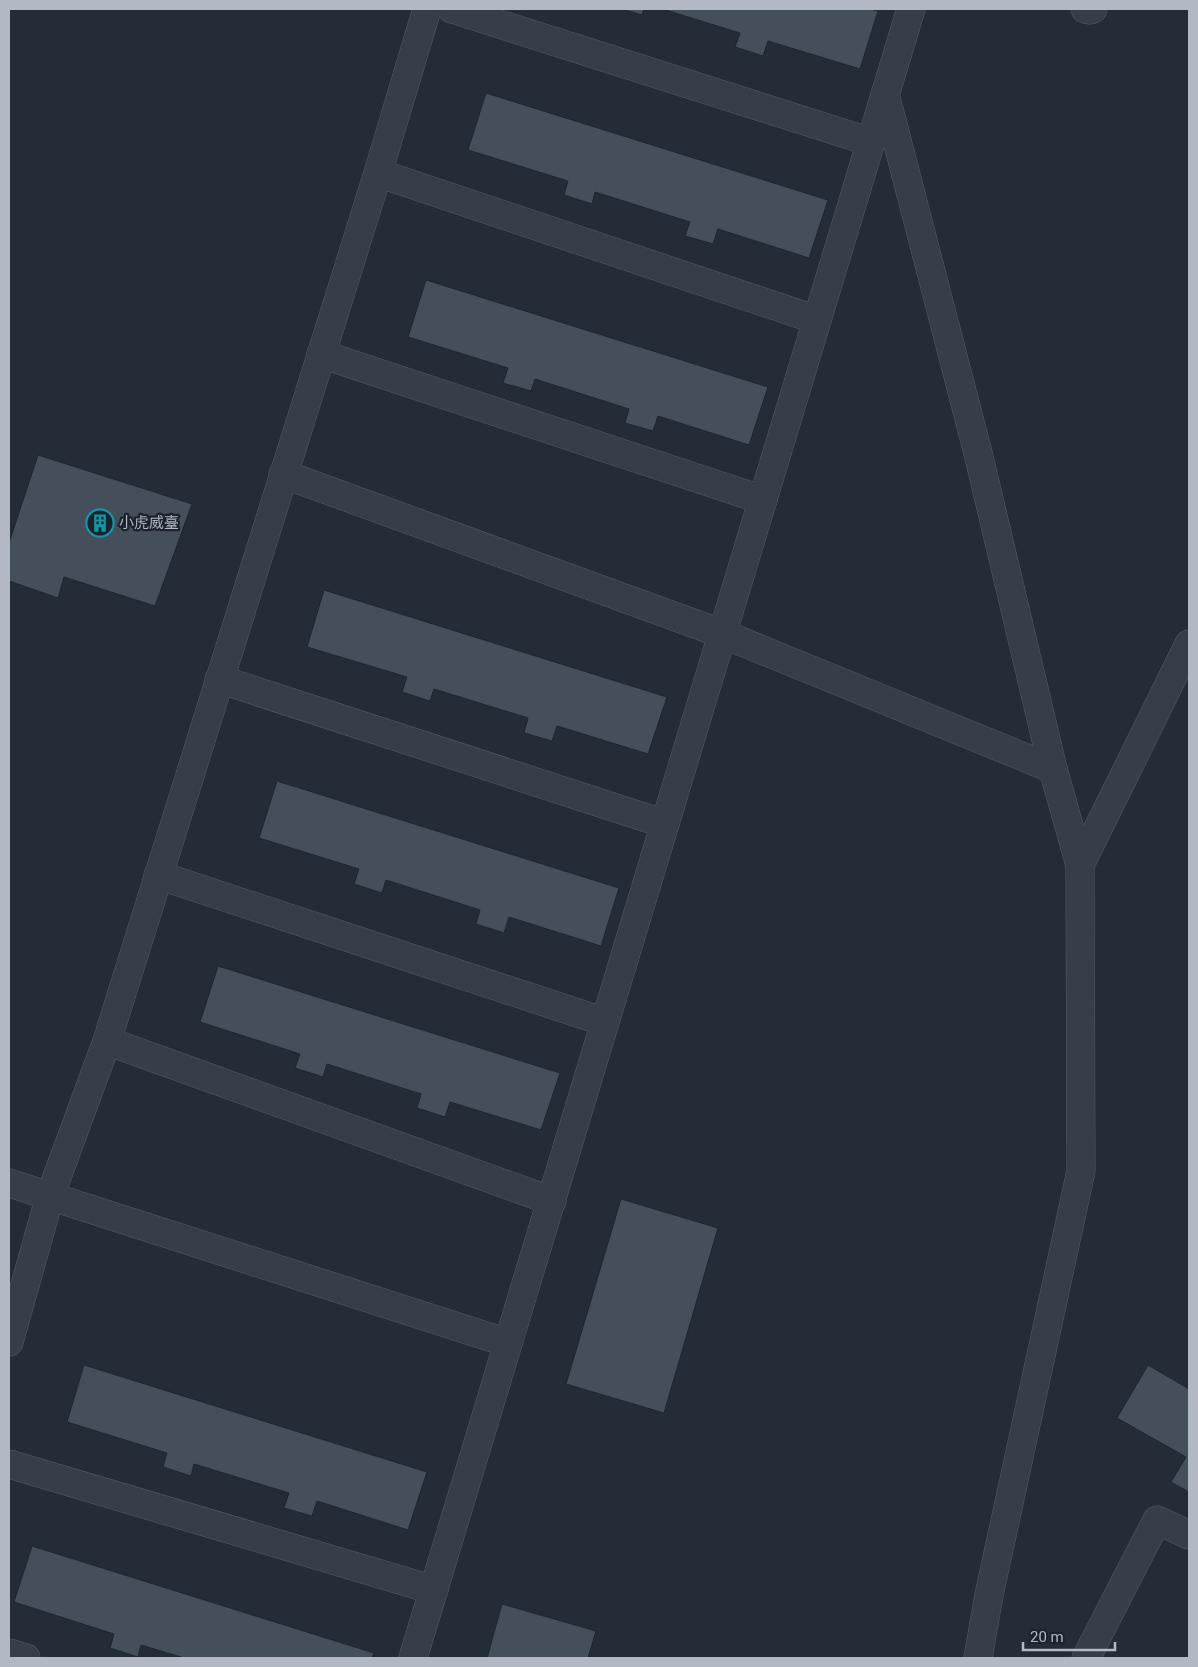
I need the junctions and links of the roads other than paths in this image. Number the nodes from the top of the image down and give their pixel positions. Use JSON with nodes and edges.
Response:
{"nodes":[{"id":1,"x":427,"y":9,"type":"edge"},
{"id":2,"x":452,"y":9,"type":"edge"},
{"id":3,"x":911,"y":9,"type":"edge"},
{"id":4,"x":1085,"y":9,"type":"edge"},
{"id":5,"x":1093,"y":9,"type":"edge"},
{"id":6,"x":886,"y":94,"type":"junction"},
{"id":7,"x":871,"y":142,"type":"junction"},
{"id":8,"x":378,"y":173,"type":"junction"},
{"id":9,"x":817,"y":320,"type":"junction"},
{"id":10,"x":321,"y":354,"type":"junction"},
{"id":11,"x":283,"y":474,"type":"junction"},
{"id":12,"x":763,"y":500,"type":"junction"},
{"id":13,"x":723,"y":634,"type":"junction"},
{"id":14,"x":1189,"y":644,"type":"edge"},
{"id":15,"x":219,"y":679,"type":"junction"},
{"id":16,"x":1053,"y":769,"type":"junction"},
{"id":17,"x":665,"y":824,"type":"junction"},
{"id":18,"x":1080,"y":865,"type":"junction"},
{"id":19,"x":158,"y":876,"type":"junction"},
{"id":20,"x":605,"y":1022,"type":"junction"},
{"id":21,"x":106,"y":1041,"type":"junction"},
{"id":22,"x":9,"y":1183,"type":"edge"},
{"id":23,"x":50,"y":1196,"type":"junction"},
{"id":24,"x":552,"y":1201,"type":"junction"},
{"id":25,"x":9,"y":1342,"type":"edge"},
{"id":26,"x":508,"y":1343,"type":"junction"},
{"id":27,"x":9,"y":1464,"type":"edge"},
{"id":28,"x":1189,"y":1535,"type":"edge"},
{"id":29,"x":434,"y":1590,"type":"junction"},
{"id":30,"x":9,"y":1653,"type":"edge"},
{"id":31,"x":26,"y":1658,"type":"edge"},
{"id":32,"x":413,"y":1658,"type":"edge"},
{"id":33,"x":978,"y":1658,"type":"edge"},
{"id":34,"x":1086,"y":1658,"type":"edge"}],
"edges":[{"from":1,"to":8,"type":"lane"},
{"from":2,"to":7,"type":"lane"},
{"from":3,"to":6,"type":"lane"},
{"from":4,"to":5,"type":"lane"},
{"from":6,"to":7,"type":"lane"},
{"from":6,"to":16,"type":"lane"},
{"from":7,"to":9,"type":"lane"},
{"from":8,"to":9,"type":"lane"},
{"from":8,"to":10,"type":"lane"},
{"from":9,"to":12,"type":"lane"},
{"from":10,"to":11,"type":"lane"},
{"from":10,"to":12,"type":"lane"},
{"from":11,"to":13,"type":"lane"},
{"from":11,"to":15,"type":"lane"},
{"from":12,"to":13,"type":"lane"},
{"from":13,"to":16,"type":"lane"},
{"from":13,"to":17,"type":"lane"},
{"from":14,"to":18,"type":"lane"},
{"from":15,"to":17,"type":"lane"},
{"from":15,"to":19,"type":"lane"},
{"from":16,"to":18,"type":"lane"},
{"from":17,"to":20,"type":"lane"},
{"from":18,"to":33,"type":"lane"},
{"from":19,"to":20,"type":"lane"},
{"from":19,"to":21,"type":"lane"},
{"from":20,"to":24,"type":"lane"},
{"from":21,"to":23,"type":"lane"},
{"from":21,"to":24,"type":"lane"},
{"from":22,"to":23,"type":"lane"},
{"from":23,"to":25,"type":"lane"},
{"from":23,"to":26,"type":"lane"},
{"from":24,"to":26,"type":"lane"},
{"from":26,"to":29,"type":"lane"},
{"from":27,"to":29,"type":"lane"},
{"from":28,"to":34,"type":"lane"},
{"from":29,"to":32,"type":"lane"},
{"from":30,"to":31,"type":"lane"}]}
